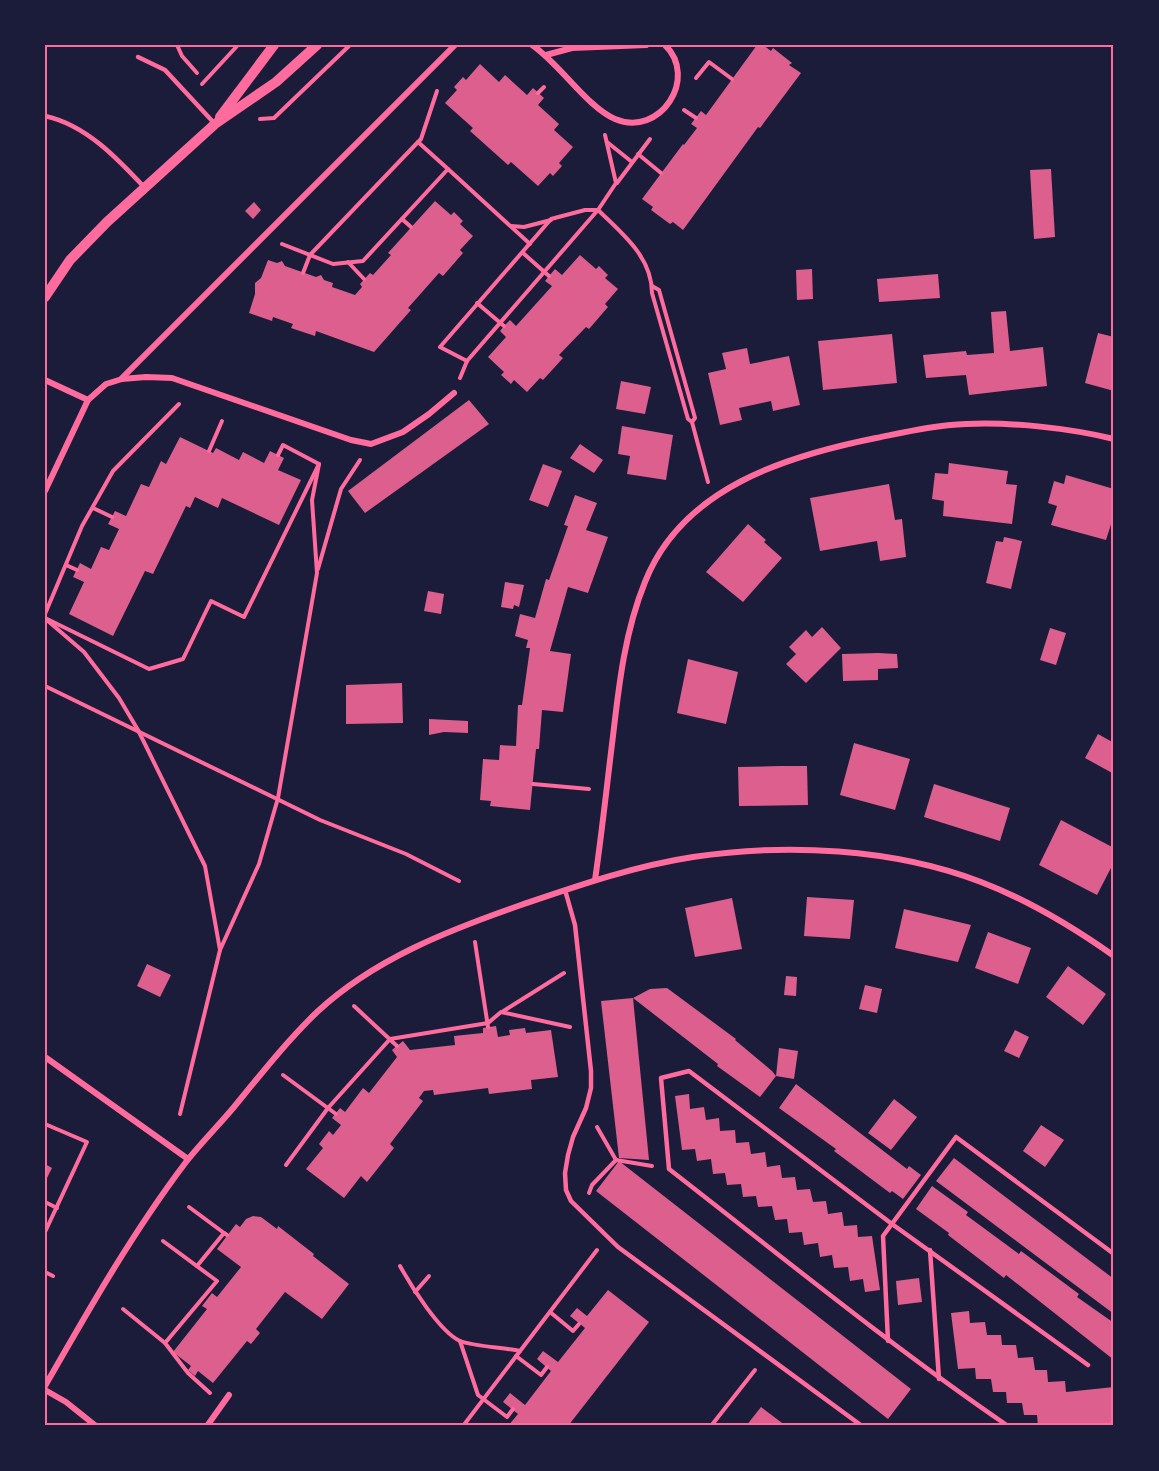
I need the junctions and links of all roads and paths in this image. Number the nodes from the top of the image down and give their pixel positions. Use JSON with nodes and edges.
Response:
{"nodes":[{"id":1,"x":177,"y":45,"type":"edge"},
{"id":2,"x":238,"y":45,"type":"edge"},
{"id":3,"x":274,"y":45,"type":"edge"},
{"id":4,"x":317,"y":45,"type":"edge"},
{"id":5,"x":455,"y":45,"type":"edge"},
{"id":6,"x":532,"y":45,"type":"edge"},
{"id":7,"x":646,"y":45,"type":"edge"},
{"id":8,"x":665,"y":45,"type":"edge"},
{"id":9,"x":546,"y":55,"type":"junction"},
{"id":10,"x":138,"y":57,"type":"dead end"},
{"id":11,"x":197,"y":73,"type":"dead end"},
{"id":12,"x":544,"y":87,"type":"dead end"},
{"id":13,"x":438,"y":89,"type":"dead end"},
{"id":14,"x":538,"y":93,"type":"dead end"},
{"id":15,"x":189,"y":96,"type":"junction"},
{"id":16,"x":45,"y":116,"type":"edge"},
{"id":17,"x":215,"y":124,"type":"junction"},
{"id":18,"x":604,"y":130,"type":"dead end"},
{"id":19,"x":418,"y":142,"type":"junction"},
{"id":20,"x":607,"y":142,"type":"junction"},
{"id":21,"x":638,"y":154,"type":"dead end"},
{"id":22,"x":632,"y":162,"type":"dead end"},
{"id":23,"x":448,"y":169,"type":"junction"},
{"id":24,"x":661,"y":173,"type":"dead end"},
{"id":25,"x":145,"y":188,"type":"junction"},
{"id":26,"x":598,"y":210,"type":"junction"},
{"id":27,"x":402,"y":219,"type":"junction"},
{"id":28,"x":551,"y":219,"type":"junction"},
{"id":29,"x":510,"y":225,"type":"junction"},
{"id":30,"x":411,"y":227,"type":"dead end"},
{"id":31,"x":280,"y":243,"type":"dead end"},
{"id":32,"x":530,"y":244,"type":"junction"},
{"id":33,"x":523,"y":253,"type":"junction"},
{"id":34,"x":310,"y":255,"type":"junction"},
{"id":35,"x":348,"y":262,"type":"junction"},
{"id":36,"x":545,"y":272,"type":"junction"},
{"id":37,"x":303,"y":273,"type":"dead end"},
{"id":38,"x":549,"y":276,"type":"dead end"},
{"id":39,"x":364,"y":279,"type":"dead end"},
{"id":40,"x":652,"y":286,"type":"junction"},
{"id":41,"x":45,"y":297,"type":"edge"},
{"id":42,"x":477,"y":303,"type":"junction"},
{"id":43,"x":502,"y":325,"type":"junction"},
{"id":44,"x":467,"y":361,"type":"junction"},
{"id":45,"x":122,"y":378,"type":"junction"},
{"id":46,"x":45,"y":380,"type":"edge"},
{"id":47,"x":454,"y":393,"type":"joint"},
{"id":48,"x":88,"y":400,"type":"junction"},
{"id":49,"x":179,"y":404,"type":"dead end"},
{"id":50,"x":222,"y":421,"type":"dead end"},
{"id":51,"x":692,"y":422,"type":"junction"},
{"id":52,"x":1114,"y":439,"type":"edge"},
{"id":53,"x":371,"y":444,"type":"junction"},
{"id":54,"x":209,"y":451,"type":"dead end"},
{"id":55,"x":278,"y":455,"type":"dead end"},
{"id":56,"x":319,"y":464,"type":"junction"},
{"id":57,"x":45,"y":491,"type":"edge"},
{"id":58,"x":711,"y":499,"type":"junction"},
{"id":59,"x":93,"y":508,"type":"junction"},
{"id":60,"x":112,"y":517,"type":"dead end"},
{"id":61,"x":66,"y":565,"type":"junction"},
{"id":62,"x":77,"y":570,"type":"dead end"},
{"id":63,"x":317,"y":573,"type":"junction"},
{"id":64,"x":45,"y":617,"type":"edge"},
{"id":65,"x":45,"y":687,"type":"edge"},
{"id":66,"x":138,"y":730,"type":"junction"},
{"id":67,"x":533,"y":784,"type":"dead end"},
{"id":68,"x":589,"y":789,"type":"dead end"},
{"id":69,"x":278,"y":798,"type":"junction"},
{"id":70,"x":595,"y":880,"type":"junction"},
{"id":71,"x":459,"y":881,"type":"dead end"},
{"id":72,"x":565,"y":890,"type":"junction"},
{"id":73,"x":470,"y":924,"type":"junction"},
{"id":74,"x":220,"y":950,"type":"junction"},
{"id":75,"x":1114,"y":956,"type":"edge"},
{"id":76,"x":570,"y":969,"type":"dead end"},
{"id":77,"x":354,"y":1005,"type":"dead end"},
{"id":78,"x":501,"y":1012,"type":"junction"},
{"id":79,"x":488,"y":1025,"type":"junction"},
{"id":80,"x":576,"y":1030,"type":"dead end"},
{"id":81,"x":390,"y":1039,"type":"junction"},
{"id":82,"x":397,"y":1046,"type":"dead end"},
{"id":83,"x":45,"y":1057,"type":"edge"},
{"id":84,"x":283,"y":1075,"type":"dead end"},
{"id":85,"x":328,"y":1108,"type":"junction"},
{"id":86,"x":180,"y":1114,"type":"dead end"},
{"id":87,"x":336,"y":1114,"type":"dead end"},
{"id":88,"x":45,"y":1124,"type":"edge"},
{"id":89,"x":188,"y":1159,"type":"junction"},
{"id":90,"x":286,"y":1165,"type":"dead end"},
{"id":91,"x":669,"y":1169,"type":"junction"},
{"id":92,"x":45,"y":1202,"type":"edge"},
{"id":93,"x":189,"y":1207,"type":"dead end"},
{"id":94,"x":57,"y":1208,"type":"junction"},
{"id":95,"x":580,"y":1212,"type":"junction"},
{"id":96,"x":892,"y":1224,"type":"junction"},
{"id":97,"x":45,"y":1232,"type":"edge"},
{"id":98,"x":607,"y":1236,"type":"junction"},
{"id":99,"x":163,"y":1241,"type":"dead end"},
{"id":100,"x":930,"y":1250,"type":"junction"},
{"id":101,"x":1114,"y":1254,"type":"edge"},
{"id":102,"x":197,"y":1266,"type":"junction"},
{"id":103,"x":400,"y":1266,"type":"dead end"},
{"id":104,"x":45,"y":1272,"type":"edge"},
{"id":105,"x":53,"y":1276,"type":"dead end"},
{"id":106,"x":429,"y":1276,"type":"dead end"},
{"id":107,"x":415,"y":1292,"type":"junction"},
{"id":108,"x":123,"y":1310,"type":"dead end"},
{"id":109,"x":550,"y":1312,"type":"junction"},
{"id":110,"x":579,"y":1324,"type":"dead end"},
{"id":111,"x":460,"y":1341,"type":"junction"},
{"id":112,"x":888,"y":1341,"type":"junction"},
{"id":113,"x":165,"y":1344,"type":"junction"},
{"id":114,"x":520,"y":1351,"type":"junction"},
{"id":115,"x":516,"y":1356,"type":"junction"},
{"id":116,"x":759,"y":1365,"type":"dead end"},
{"id":117,"x":1088,"y":1365,"type":"dead end"},
{"id":118,"x":547,"y":1367,"type":"dead end"},
{"id":119,"x":939,"y":1379,"type":"junction"},
{"id":120,"x":45,"y":1388,"type":"edge"},
{"id":121,"x":229,"y":1395,"type":"dead end"},
{"id":122,"x":483,"y":1400,"type":"junction"},
{"id":123,"x":223,"y":1404,"type":"junction"},
{"id":124,"x":513,"y":1409,"type":"dead end"},
{"id":125,"x":96,"y":1426,"type":"edge"},
{"id":126,"x":207,"y":1426,"type":"edge"},
{"id":127,"x":463,"y":1426,"type":"edge"},
{"id":128,"x":711,"y":1426,"type":"edge"},
{"id":129,"x":862,"y":1426,"type":"edge"},
{"id":130,"x":1008,"y":1426,"type":"edge"}],
"edges":[{"from":1,"to":11,"type":"path"},
{"from":2,"to":15,"type":"path"},
{"from":3,"to":17,"type":"street"},
{"from":4,"to":17,"type":"street"},
{"from":5,"to":45,"type":"street"},
{"from":6,"to":9,"type":"street"},
{"from":7,"to":9,"type":"street"},
{"from":8,"to":9,"type":"street"},
{"from":10,"to":15,"type":"lane"},
{"from":12,"to":14,"type":"path"},
{"from":13,"to":19,"type":"path"},
{"from":15,"to":17,"type":"lane"},
{"from":16,"to":25,"type":"lane"},
{"from":17,"to":25,"type":"street"},
{"from":18,"to":20,"type":"path"},
{"from":19,"to":23,"type":"path"},
{"from":19,"to":34,"type":"path"},
{"from":20,"to":22,"type":"path"},
{"from":20,"to":26,"type":"path"},
{"from":21,"to":24,"type":"path"},
{"from":23,"to":27,"type":"path"},
{"from":23,"to":29,"type":"path"},
{"from":25,"to":41,"type":"street"},
{"from":26,"to":28,"type":"path"},
{"from":26,"to":36,"type":"path"},
{"from":26,"to":40,"type":"path"},
{"from":27,"to":30,"type":"path"},
{"from":27,"to":35,"type":"path"},
{"from":28,"to":29,"type":"path"},
{"from":28,"to":32,"type":"path"},
{"from":29,"to":32,"type":"path"},
{"from":31,"to":34,"type":"path"},
{"from":32,"to":33,"type":"path"},
{"from":33,"to":36,"type":"path"},
{"from":33,"to":42,"type":"path"},
{"from":34,"to":35,"type":"path"},
{"from":34,"to":37,"type":"path"},
{"from":35,"to":39,"type":"path"},
{"from":36,"to":38,"type":"path"},
{"from":36,"to":43,"type":"path"},
{"from":40,"to":51,"type":"path"},
{"from":40,"to":51,"type":"path"},
{"from":42,"to":43,"type":"path"},
{"from":42,"to":44,"type":"path"},
{"from":43,"to":44,"type":"path"},
{"from":44,"to":47,"type":"path"},
{"from":45,"to":48,"type":"street"},
{"from":45,"to":53,"type":"street"},
{"from":46,"to":48,"type":"street"},
{"from":47,"to":53,"type":"street"},
{"from":48,"to":57,"type":"street"},
{"from":49,"to":59,"type":"path"},
{"from":50,"to":54,"type":"path"},
{"from":51,"to":58,"type":"path"},
{"from":52,"to":58,"type":"street"},
{"from":53,"to":63,"type":"path"},
{"from":55,"to":56,"type":"path"},
{"from":56,"to":63,"type":"path"},
{"from":56,"to":64,"type":"path"},
{"from":58,"to":70,"type":"street"},
{"from":59,"to":60,"type":"path"},
{"from":59,"to":61,"type":"path"},
{"from":61,"to":62,"type":"path"},
{"from":61,"to":64,"type":"path"},
{"from":63,"to":69,"type":"path"},
{"from":64,"to":66,"type":"path"},
{"from":65,"to":66,"type":"path"},
{"from":66,"to":69,"type":"path"},
{"from":66,"to":74,"type":"path"},
{"from":67,"to":68,"type":"path"},
{"from":69,"to":71,"type":"path"},
{"from":69,"to":74,"type":"path"},
{"from":70,"to":72,"type":"street"},
{"from":70,"to":75,"type":"street"},
{"from":72,"to":73,"type":"street"},
{"from":72,"to":95,"type":"lane"},
{"from":73,"to":79,"type":"path"},
{"from":73,"to":89,"type":"street"},
{"from":74,"to":86,"type":"path"},
{"from":76,"to":78,"type":"path"},
{"from":77,"to":81,"type":"path"},
{"from":78,"to":79,"type":"path"},
{"from":78,"to":80,"type":"path"},
{"from":79,"to":81,"type":"path"},
{"from":81,"to":82,"type":"path"},
{"from":81,"to":85,"type":"path"},
{"from":83,"to":89,"type":"street"},
{"from":84,"to":85,"type":"path"},
{"from":85,"to":87,"type":"path"},
{"from":85,"to":90,"type":"path"},
{"from":88,"to":94,"type":"path"},
{"from":89,"to":120,"type":"street"},
{"from":91,"to":95,"type":"path"},
{"from":91,"to":96,"type":"lane"},
{"from":91,"to":112,"type":"lane"},
{"from":92,"to":94,"type":"path"},
{"from":93,"to":102,"type":"path"},
{"from":94,"to":97,"type":"path"},
{"from":95,"to":98,"type":"lane"},
{"from":96,"to":100,"type":"lane"},
{"from":96,"to":101,"type":"lane"},
{"from":96,"to":112,"type":"lane"},
{"from":98,"to":109,"type":"path"},
{"from":98,"to":129,"type":"lane"},
{"from":99,"to":102,"type":"path"},
{"from":100,"to":117,"type":"lane"},
{"from":100,"to":119,"type":"lane"},
{"from":102,"to":113,"type":"path"},
{"from":103,"to":107,"type":"path"},
{"from":104,"to":105,"type":"path"},
{"from":106,"to":107,"type":"path"},
{"from":107,"to":111,"type":"path"},
{"from":108,"to":113,"type":"path"},
{"from":109,"to":110,"type":"path"},
{"from":109,"to":114,"type":"path"},
{"from":111,"to":114,"type":"path"},
{"from":111,"to":122,"type":"path"},
{"from":112,"to":119,"type":"lane"},
{"from":113,"to":123,"type":"path"},
{"from":114,"to":115,"type":"path"},
{"from":115,"to":118,"type":"path"},
{"from":115,"to":122,"type":"path"},
{"from":116,"to":128,"type":"path"},
{"from":119,"to":130,"type":"lane"},
{"from":120,"to":125,"type":"street"},
{"from":121,"to":123,"type":"street"},
{"from":122,"to":124,"type":"path"},
{"from":122,"to":127,"type":"path"},
{"from":123,"to":126,"type":"street"}]}
